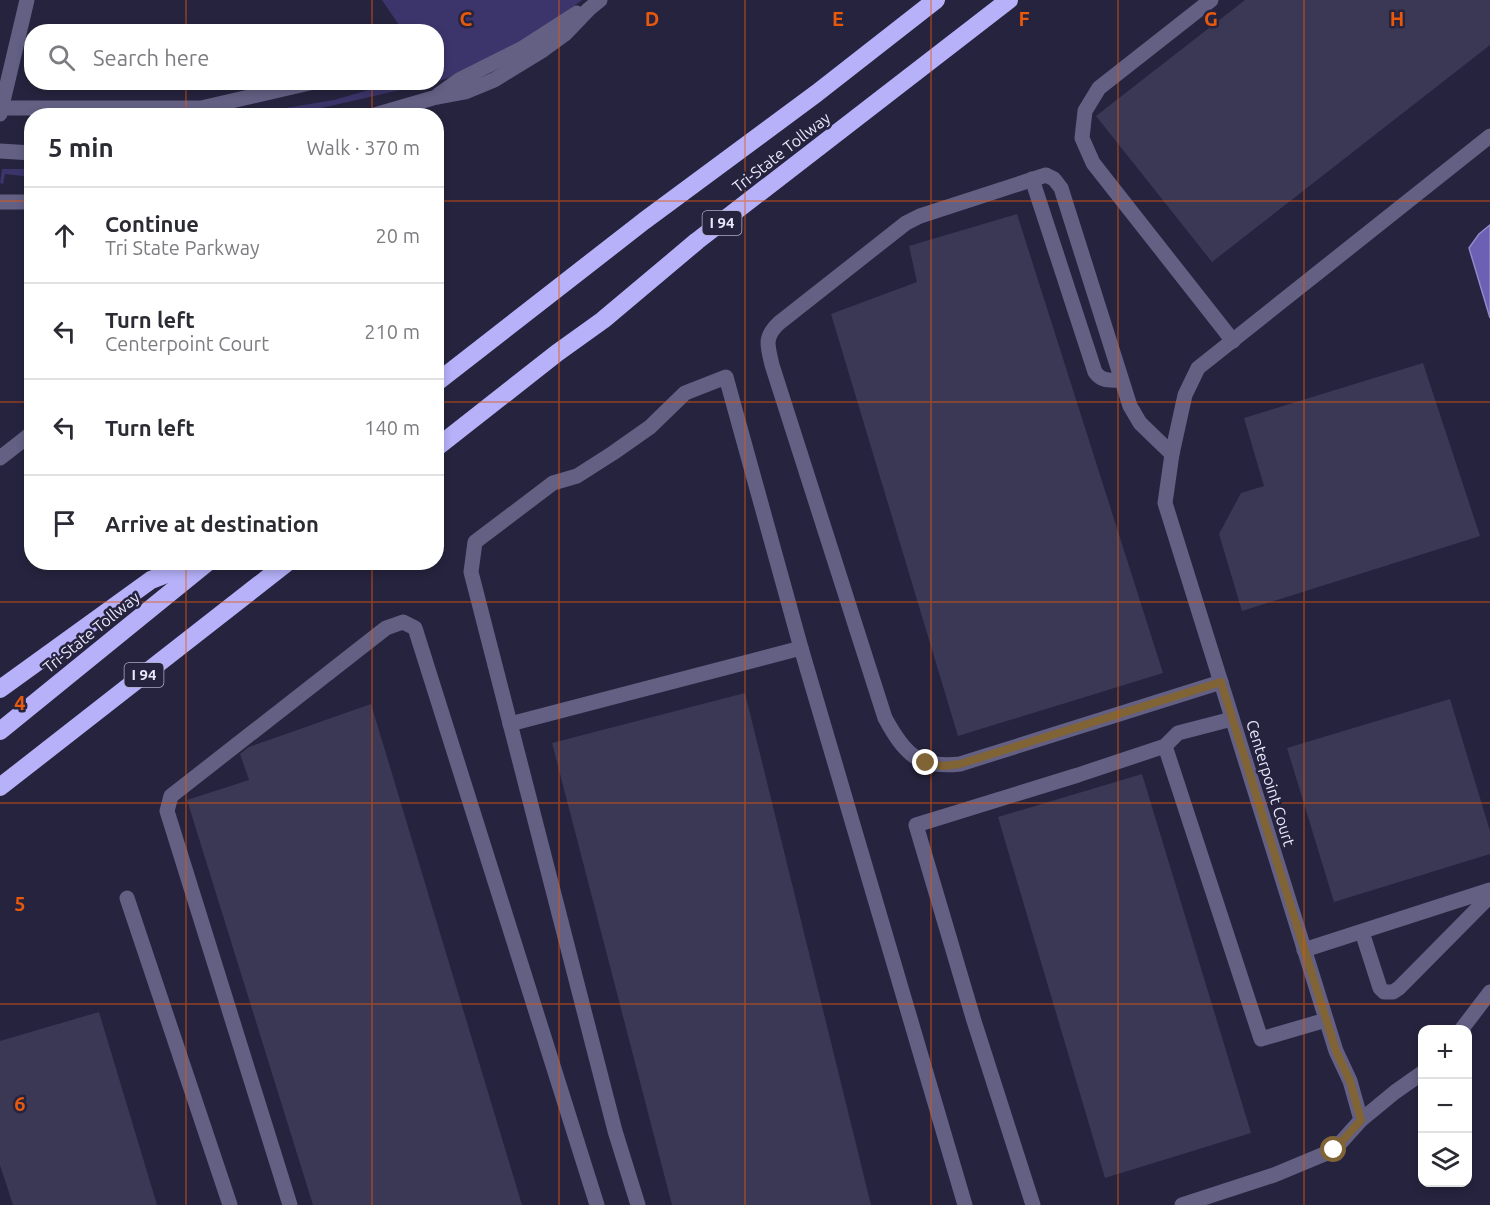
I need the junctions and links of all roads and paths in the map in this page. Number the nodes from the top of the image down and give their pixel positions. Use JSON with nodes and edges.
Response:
{"nodes":[{"id":1,"x":27,"y":0,"type":"edge"},
{"id":2,"x":936,"y":0,"type":"edge"},
{"id":3,"x":1009,"y":0,"type":"edge"},
{"id":4,"x":1211,"y":0,"type":"edge"},
{"id":5,"x":594,"y":4,"type":"edge"},
{"id":6,"x":279,"y":90,"type":"edge"},
{"id":7,"x":201,"y":108,"type":"edge"},
{"id":8,"x":399,"y":108,"type":"edge"},
{"id":9,"x":0,"y":110,"type":"edge"},
{"id":10,"x":24,"y":110,"type":"edge"},
{"id":11,"x":1490,"y":136,"type":"edge"},
{"id":12,"x":0,"y":151,"type":"edge"},
{"id":13,"x":24,"y":152,"type":"edge"},
{"id":14,"x":1032,"y":179,"type":"junction"},
{"id":15,"x":0,"y":202,"type":"edge"},
{"id":16,"x":24,"y":202,"type":"edge"},
{"id":17,"x":1083,"y":256,"type":"junction"},
{"id":18,"x":1060,"y":264,"type":"junction"},
{"id":19,"x":1233,"y":341,"type":"junction"},
{"id":20,"x":444,"y":377,"type":"edge"},
{"id":21,"x":1121,"y":380,"type":"junction"},
{"id":22,"x":24,"y":439,"type":"edge"},
{"id":23,"x":444,"y":442,"type":"edge"},
{"id":24,"x":1172,"y":454,"type":"junction"},
{"id":25,"x":0,"y":458,"type":"edge"},
{"id":26,"x":177,"y":570,"type":"edge"},
{"id":27,"x":198,"y":570,"type":"edge"},
{"id":28,"x":278,"y":570,"type":"edge"},
{"id":29,"x":801,"y":648,"type":"junction"},
{"id":30,"x":1221,"y":682,"type":"junction"},
{"id":31,"x":0,"y":689,"type":"edge"},
{"id":32,"x":1232,"y":718,"type":"junction"},
{"id":33,"x":510,"y":724,"type":"junction"},
{"id":34,"x":0,"y":731,"type":"edge"},
{"id":35,"x":1165,"y":746,"type":"junction"},
{"id":36,"x":0,"y":788,"type":"edge"},
{"id":37,"x":1490,"y":890,"type":"edge"},
{"id":38,"x":1490,"y":896,"type":"edge"},
{"id":39,"x":127,"y":898,"type":"dead end"},
{"id":40,"x":1362,"y":932,"type":"junction"},
{"id":41,"x":1304,"y":950,"type":"junction"},
{"id":42,"x":1490,"y":992,"type":"edge"},
{"id":43,"x":1326,"y":1020,"type":"junction"},
{"id":44,"x":1464,"y":1025,"type":"edge"},
{"id":45,"x":1418,"y":1076,"type":"edge"},
{"id":46,"x":1361,"y":1120,"type":"junction"},
{"id":47,"x":230,"y":1205,"type":"edge"},
{"id":48,"x":290,"y":1205,"type":"edge"},
{"id":49,"x":597,"y":1205,"type":"edge"},
{"id":50,"x":638,"y":1205,"type":"edge"},
{"id":51,"x":965,"y":1205,"type":"edge"},
{"id":52,"x":1033,"y":1205,"type":"edge"},
{"id":53,"x":1182,"y":1205,"type":"edge"}],
"edges":[{"from":1,"to":9,"type":"street"},
{"from":2,"to":20,"type":"highway","name":"Tri-State Tollway"},
{"from":3,"to":23,"type":"highway","name":"Tri-State Tollway","number":"I 94"},
{"from":4,"to":19,"type":"street"},
{"from":5,"to":8,"type":"street"},
{"from":6,"to":7,"type":"street"},
{"from":9,"to":10,"type":"street"},
{"from":11,"to":19,"type":"street","name":"Centerpoint Court"},
{"from":12,"to":13,"type":"street"},
{"from":14,"to":17,"type":"street"},
{"from":14,"to":18,"type":"street"},
{"from":14,"to":30,"type":"street"},
{"from":15,"to":16,"type":"street"},
{"from":17,"to":18,"type":"street"},
{"from":17,"to":21,"type":"street"},
{"from":18,"to":21,"type":"street"},
{"from":19,"to":24,"type":"street","name":"Centerpoint Court"},
{"from":21,"to":24,"type":"street"},
{"from":22,"to":25,"type":"street"},
{"from":24,"to":30,"type":"street","name":"Centerpoint Court"},
{"from":26,"to":31,"type":"highway"},
{"from":27,"to":34,"type":"highway","name":"Tri-State Tollway"},
{"from":28,"to":36,"type":"highway","number":"I 94"},
{"from":29,"to":33,"type":"street"},
{"from":29,"to":33,"type":"street"},
{"from":29,"to":51,"type":"street"},
{"from":30,"to":32,"type":"street","name":"Centerpoint Court"},
{"from":32,"to":35,"type":"street"},
{"from":32,"to":41,"type":"street","name":"Centerpoint Court"},
{"from":33,"to":50,"type":"street"},
{"from":35,"to":43,"type":"street"},
{"from":35,"to":52,"type":"street"},
{"from":37,"to":40,"type":"street"},
{"from":38,"to":40,"type":"street"},
{"from":39,"to":47,"type":"street"},
{"from":40,"to":41,"type":"street"},
{"from":41,"to":43,"type":"street","name":"Centerpoint Court"},
{"from":42,"to":44,"type":"street"},
{"from":43,"to":46,"type":"street","name":"Centerpoint Court"},
{"from":45,"to":46,"type":"street"},
{"from":46,"to":53,"type":"street"},
{"from":48,"to":49,"type":"street"}]}
